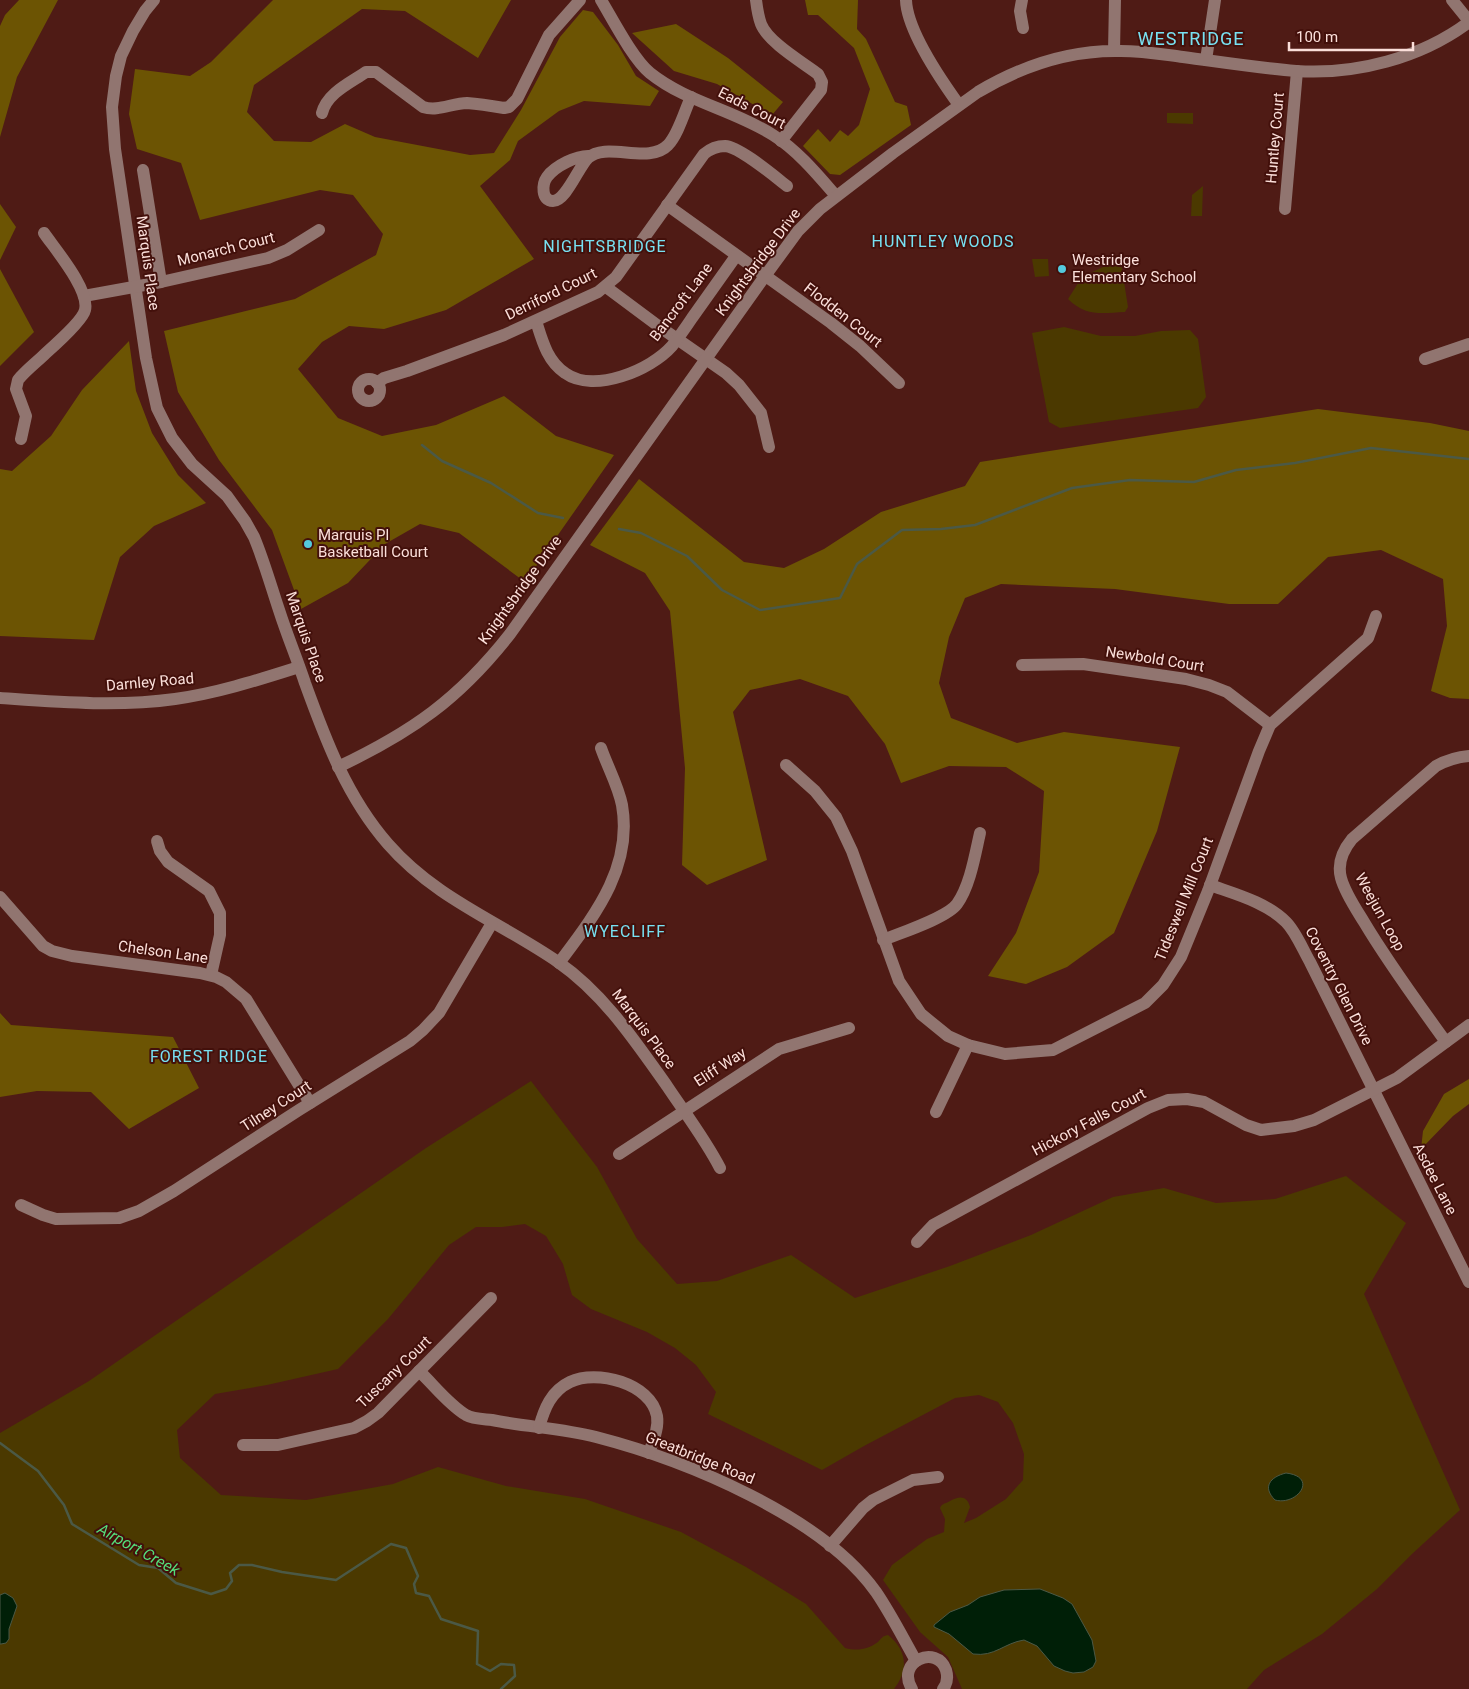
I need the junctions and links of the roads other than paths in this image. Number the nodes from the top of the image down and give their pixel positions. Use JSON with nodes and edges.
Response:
{"nodes":[{"id":1,"x":154,"y":0,"type":"edge"},
{"id":2,"x":580,"y":0,"type":"edge"},
{"id":3,"x":601,"y":0,"type":"edge"},
{"id":4,"x":756,"y":0,"type":"edge"},
{"id":5,"x":906,"y":0,"type":"edge"},
{"id":6,"x":1022,"y":0,"type":"edge"},
{"id":7,"x":1116,"y":0,"type":"edge"},
{"id":8,"x":1215,"y":0,"type":"edge"},
{"id":9,"x":1452,"y":0,"type":"edge"},
{"id":10,"x":1469,"y":22,"type":"edge"},
{"id":11,"x":1023,"y":28,"type":"dead end"},
{"id":12,"x":1114,"y":50,"type":"junction"},
{"id":13,"x":1206,"y":60,"type":"junction"},
{"id":14,"x":1297,"y":71,"type":"junction"},
{"id":15,"x":691,"y":97,"type":"junction"},
{"id":16,"x":959,"y":105,"type":"junction"},
{"id":17,"x":322,"y":113,"type":"dead end"},
{"id":18,"x":781,"y":141,"type":"junction"},
{"id":19,"x":590,"y":156,"type":"dead end"},
{"id":20,"x":143,"y":170,"type":"dead end"},
{"id":21,"x":787,"y":186,"type":"dead end"},
{"id":22,"x":836,"y":196,"type":"junction"},
{"id":23,"x":667,"y":205,"type":"junction"},
{"id":24,"x":1285,"y":209,"type":"dead end"},
{"id":25,"x":319,"y":230,"type":"dead end"},
{"id":26,"x":44,"y":233,"type":"dead end"},
{"id":27,"x":736,"y":256,"type":"junction"},
{"id":28,"x":765,"y":276,"type":"junction"},
{"id":29,"x":160,"y":282,"type":"junction"},
{"id":30,"x":606,"y":286,"type":"junction"},
{"id":31,"x":136,"y":287,"type":"junction"},
{"id":32,"x":84,"y":296,"type":"junction"},
{"id":33,"x":536,"y":321,"type":"junction"},
{"id":34,"x":677,"y":339,"type":"junction"},
{"id":35,"x":1469,"y":344,"type":"edge"},
{"id":36,"x":706,"y":359,"type":"junction"},
{"id":37,"x":1425,"y":359,"type":"dead end"},
{"id":38,"x":377,"y":383,"type":"dead end"},
{"id":39,"x":899,"y":383,"type":"dead end"},
{"id":40,"x":21,"y":439,"type":"dead end"},
{"id":41,"x":770,"y":447,"type":"dead end"},
{"id":42,"x":1376,"y":616,"type":"dead end"},
{"id":43,"x":1022,"y":665,"type":"dead end"},
{"id":44,"x":299,"y":667,"type":"junction"},
{"id":45,"x":0,"y":698,"type":"edge"},
{"id":46,"x":1270,"y":725,"type":"junction"},
{"id":47,"x":601,"y":748,"type":"dead end"},
{"id":48,"x":1469,"y":756,"type":"edge"},
{"id":49,"x":786,"y":765,"type":"dead end"},
{"id":50,"x":338,"y":767,"type":"junction"},
{"id":51,"x":980,"y":833,"type":"dead end"},
{"id":52,"x":157,"y":841,"type":"dead end"},
{"id":53,"x":1210,"y":885,"type":"junction"},
{"id":54,"x":0,"y":897,"type":"edge"},
{"id":55,"x":492,"y":922,"type":"junction"},
{"id":56,"x":883,"y":940,"type":"junction"},
{"id":57,"x":559,"y":963,"type":"junction"},
{"id":58,"x":211,"y":975,"type":"junction"},
{"id":59,"x":1469,"y":1025,"type":"edge"},
{"id":60,"x":849,"y":1028,"type":"dead end"},
{"id":61,"x":1446,"y":1042,"type":"junction"},
{"id":62,"x":968,"y":1045,"type":"junction"},
{"id":63,"x":1372,"y":1089,"type":"junction"},
{"id":64,"x":310,"y":1103,"type":"junction"},
{"id":65,"x":684,"y":1111,"type":"junction"},
{"id":66,"x":936,"y":1112,"type":"dead end"},
{"id":67,"x":619,"y":1154,"type":"dead end"},
{"id":68,"x":720,"y":1168,"type":"dead end"},
{"id":69,"x":21,"y":1205,"type":"dead end"},
{"id":70,"x":917,"y":1242,"type":"dead end"},
{"id":71,"x":1469,"y":1282,"type":"edge"},
{"id":72,"x":491,"y":1298,"type":"dead end"},
{"id":73,"x":419,"y":1370,"type":"junction"},
{"id":74,"x":538,"y":1428,"type":"junction"},
{"id":75,"x":243,"y":1445,"type":"dead end"},
{"id":76,"x":649,"y":1453,"type":"junction"},
{"id":77,"x":938,"y":1477,"type":"dead end"},
{"id":78,"x":830,"y":1546,"type":"junction"},
{"id":79,"x":916,"y":1661,"type":"junction"},
{"id":80,"x":912,"y":1689,"type":"edge"},
{"id":81,"x":943,"y":1689,"type":"edge"}],
"edges":[{"from":1,"to":31,"type":"street","name":"Marquis Place"},
{"from":2,"to":17,"type":"street"},
{"from":3,"to":15,"type":"street","name":"Eads Court"},
{"from":4,"to":18,"type":"street"},
{"from":5,"to":16,"type":"street"},
{"from":6,"to":11,"type":"street"},
{"from":7,"to":12,"type":"street"},
{"from":8,"to":13,"type":"street"},
{"from":9,"to":10,"type":"street"},
{"from":10,"to":14,"type":"street","name":"Knightsbridge Drive"},
{"from":12,"to":13,"type":"street","name":"Knightsbridge Drive"},
{"from":12,"to":16,"type":"street","name":"Knightsbridge Drive"},
{"from":13,"to":14,"type":"street","name":"Knightsbridge Drive"},
{"from":14,"to":24,"type":"street","name":"Huntley Court"},
{"from":15,"to":18,"type":"street","name":"Eads Court"},
{"from":15,"to":19,"type":"street"},
{"from":16,"to":22,"type":"street","name":"Knightsbridge Drive"},
{"from":18,"to":22,"type":"street","name":"Eads Court"},
{"from":20,"to":29,"type":"street"},
{"from":21,"to":23,"type":"street","name":"Derriford Court"},
{"from":22,"to":28,"type":"street","name":"Knightsbridge Drive"},
{"from":23,"to":27,"type":"street","name":"Flodden Court"},
{"from":23,"to":30,"type":"street","name":"Derriford Court"},
{"from":25,"to":29,"type":"street","name":"Monarch Court"},
{"from":26,"to":32,"type":"street"},
{"from":27,"to":28,"type":"street","name":"Flodden Court"},
{"from":27,"to":34,"type":"street","name":"Bancroft Lane"},
{"from":28,"to":36,"type":"street","name":"Knightsbridge Drive"},
{"from":28,"to":39,"type":"street","name":"Flodden Court"},
{"from":29,"to":31,"type":"street","name":"Monarch Court"},
{"from":30,"to":33,"type":"street","name":"Derriford Court"},
{"from":30,"to":34,"type":"street"},
{"from":31,"to":32,"type":"street","name":"Monarch Court"},
{"from":31,"to":44,"type":"street","name":"Marquis Place"},
{"from":32,"to":40,"type":"street"},
{"from":33,"to":34,"type":"street","name":"Bancroft Lane"},
{"from":33,"to":38,"type":"street","name":"Derriford Court"},
{"from":34,"to":36,"type":"street"},
{"from":35,"to":37,"type":"street"},
{"from":36,"to":41,"type":"street"},
{"from":36,"to":50,"type":"street","name":"Knightsbridge Drive"},
{"from":42,"to":46,"type":"street","name":"Tideswell Mill Court"},
{"from":43,"to":46,"type":"street","name":"Newbold Court"},
{"from":44,"to":45,"type":"street","name":"Darnley Road"},
{"from":44,"to":50,"type":"street","name":"Marquis Place"},
{"from":46,"to":53,"type":"street","name":"Tideswell Mill Court"},
{"from":47,"to":57,"type":"street"},
{"from":48,"to":61,"type":"street","name":"Weejun Loop"},
{"from":49,"to":56,"type":"street","name":"Tideswell Mill Court"},
{"from":50,"to":55,"type":"street","name":"Marquis Place"},
{"from":51,"to":56,"type":"street"},
{"from":52,"to":58,"type":"street"},
{"from":53,"to":62,"type":"street","name":"Tideswell Mill Court"},
{"from":53,"to":63,"type":"street","name":"Coventry Glen Drive"},
{"from":54,"to":58,"type":"street","name":"Chelson Lane"},
{"from":55,"to":57,"type":"street","name":"Marquis Place"},
{"from":55,"to":64,"type":"street","name":"Tilney Court"},
{"from":56,"to":62,"type":"street","name":"Tideswell Mill Court"},
{"from":57,"to":65,"type":"street","name":"Marquis Place"},
{"from":58,"to":64,"type":"street","name":"Chelson Lane"},
{"from":59,"to":61,"type":"street","name":"Hickory Falls Court"},
{"from":60,"to":65,"type":"street","name":"Eliff Way"},
{"from":61,"to":63,"type":"street","name":"Hickory Falls Court"},
{"from":62,"to":66,"type":"street"},
{"from":63,"to":70,"type":"street","name":"Hickory Falls Court"},
{"from":63,"to":71,"type":"street","name":"Asdee Lane"},
{"from":64,"to":69,"type":"street","name":"Tilney Court"},
{"from":65,"to":67,"type":"street","name":"Eliff Way"},
{"from":65,"to":68,"type":"street","name":"Marquis Place"},
{"from":72,"to":73,"type":"street","name":"Tuscany Court"},
{"from":73,"to":74,"type":"street","name":"Greatbridge Road"},
{"from":73,"to":75,"type":"street","name":"Tuscany Court"},
{"from":74,"to":76,"type":"street","name":"Greatbridge Road"},
{"from":74,"to":76,"type":"street"},
{"from":76,"to":78,"type":"street","name":"Greatbridge Road"},
{"from":77,"to":78,"type":"street"},
{"from":78,"to":79,"type":"street","name":"Greatbridge Road"},
{"from":79,"to":80,"type":"street"},
{"from":79,"to":81,"type":"street"}]}
